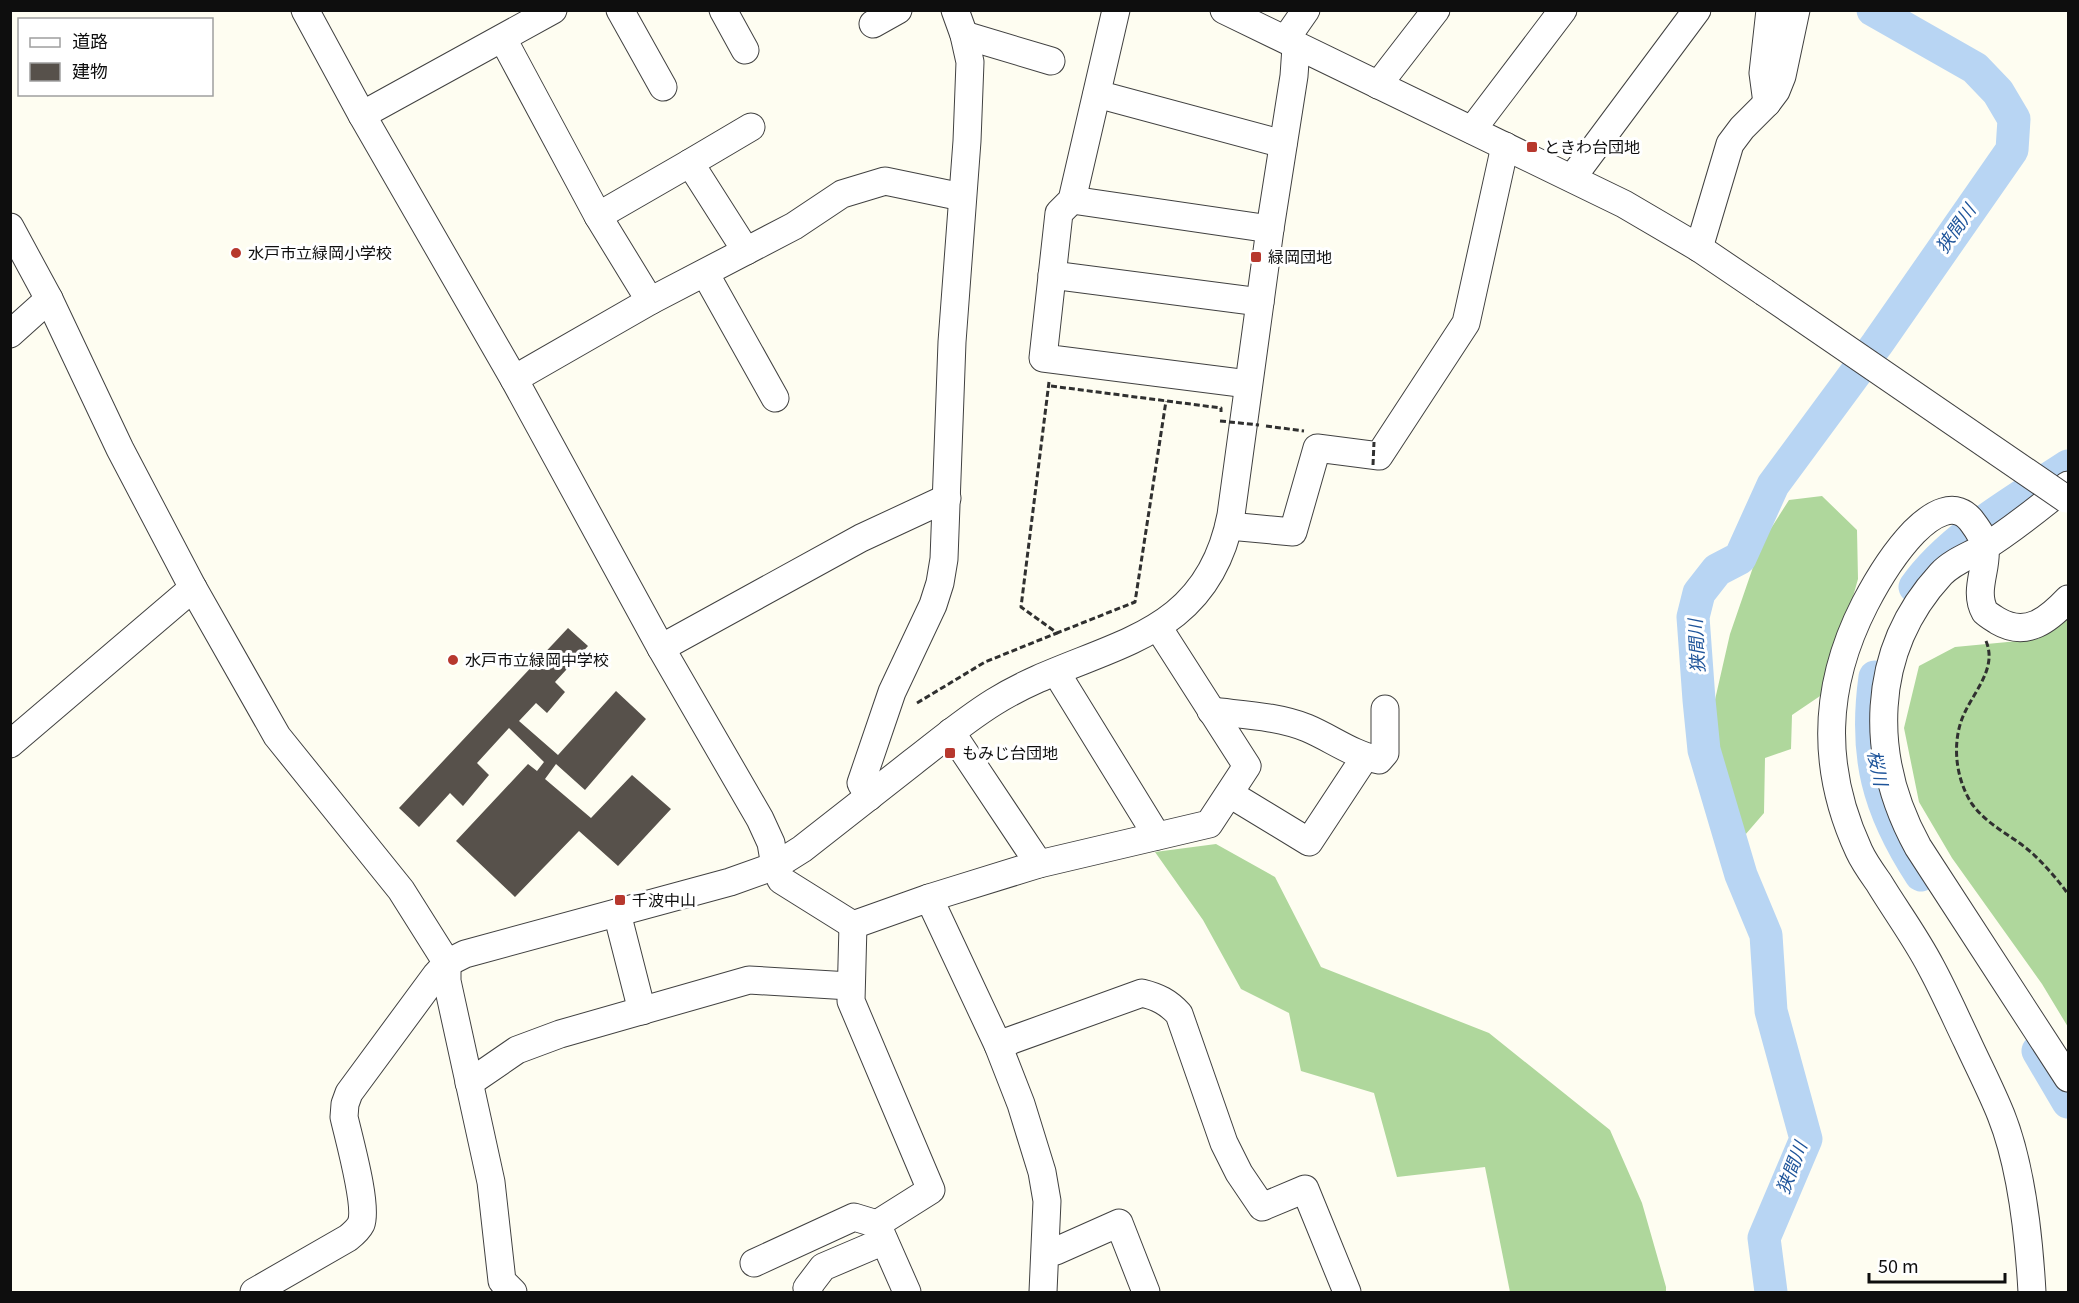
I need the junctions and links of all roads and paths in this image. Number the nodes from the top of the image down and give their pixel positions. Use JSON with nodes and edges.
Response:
{"nodes":[{"id":1,"x":305,"y":10,"type":"edge"},
{"id":2,"x":553,"y":10,"type":"edge"},
{"id":3,"x":620,"y":10,"type":"edge"},
{"id":4,"x":723,"y":10,"type":"edge"},
{"id":5,"x":898,"y":10,"type":"edge"},
{"id":6,"x":1116,"y":10,"type":"edge"},
{"id":7,"x":1224,"y":10,"type":"edge"},
{"id":8,"x":1306,"y":10,"type":"edge"},
{"id":9,"x":1436,"y":10,"type":"edge"},
{"id":10,"x":1563,"y":10,"type":"edge"},
{"id":11,"x":1698,"y":10,"type":"edge"},
{"id":12,"x":1770,"y":10,"type":"edge"},
{"id":13,"x":1796,"y":10,"type":"edge"},
{"id":14,"x":960,"y":23,"type":"edge"},
{"id":15,"x":873,"y":24,"type":"dead end"},
{"id":16,"x":503,"y":39,"type":"junction"},
{"id":17,"x":1296,"y":47,"type":"junction"},
{"id":18,"x":745,"y":50,"type":"dead end"},
{"id":19,"x":1051,"y":61,"type":"dead end"},
{"id":20,"x":1378,"y":85,"type":"junction"},
{"id":21,"x":663,"y":87,"type":"dead end"},
{"id":22,"x":1097,"y":94,"type":"junction"},
{"id":23,"x":1767,"y":103,"type":"junction"},
{"id":24,"x":362,"y":115,"type":"junction"},
{"id":25,"x":751,"y":127,"type":"dead end"},
{"id":26,"x":1472,"y":130,"type":"junction"},
{"id":27,"x":1283,"y":144,"type":"junction"},
{"id":28,"x":1505,"y":146,"type":"junction"},
{"id":29,"x":690,"y":163,"type":"junction"},
{"id":30,"x":1572,"y":178,"type":"junction"},
{"id":31,"x":962,"y":197,"type":"junction"},
{"id":32,"x":1072,"y":200,"type":"junction"},
{"id":33,"x":598,"y":216,"type":"junction"},
{"id":34,"x":10,"y":227,"type":"edge"},
{"id":35,"x":1270,"y":229,"type":"junction"},
{"id":36,"x":1699,"y":248,"type":"junction"},
{"id":37,"x":746,"y":251,"type":"junction"},
{"id":38,"x":705,"y":273,"type":"junction"},
{"id":39,"x":1052,"y":275,"type":"junction"},
{"id":40,"x":49,"y":299,"type":"junction"},
{"id":41,"x":650,"y":301,"type":"junction"},
{"id":42,"x":1260,"y":302,"type":"junction"},
{"id":43,"x":10,"y":334,"type":"edge"},
{"id":44,"x":514,"y":379,"type":"junction"},
{"id":45,"x":1248,"y":384,"type":"junction"},
{"id":46,"x":775,"y":398,"type":"dead end"},
{"id":47,"x":1166,"y":401,"type":"junction"},
{"id":48,"x":1259,"y":424,"type":"dead end"},
{"id":49,"x":1374,"y":442,"type":"dead end"},
{"id":50,"x":1373,"y":465,"type":"dead end"},
{"id":51,"x":2068,"y":495,"type":"edge"},
{"id":52,"x":946,"y":498,"type":"junction"},
{"id":53,"x":1229,"y":525,"type":"junction"},
{"id":54,"x":1978,"y":532,"type":"junction"},
{"id":55,"x":193,"y":588,"type":"junction"},
{"id":56,"x":2068,"y":599,"type":"edge"},
{"id":57,"x":1985,"y":612,"type":"junction"},
{"id":58,"x":1158,"y":627,"type":"junction"},
{"id":59,"x":1057,"y":633,"type":"junction"},
{"id":60,"x":661,"y":648,"type":"junction"},
{"id":61,"x":1056,"y":672,"type":"junction"},
{"id":62,"x":917,"y":703,"type":"dead end"},
{"id":63,"x":1385,"y":709,"type":"dead end"},
{"id":64,"x":1211,"y":711,"type":"junction"},
{"id":65,"x":951,"y":732,"type":"junction"},
{"id":66,"x":10,"y":744,"type":"edge"},
{"id":67,"x":1365,"y":757,"type":"junction"},
{"id":68,"x":1230,"y":794,"type":"junction"},
{"id":69,"x":869,"y":797,"type":"junction"},
{"id":70,"x":1157,"y":836,"type":"junction"},
{"id":71,"x":1039,"y":864,"type":"junction"},
{"id":72,"x":775,"y":866,"type":"junction"},
{"id":73,"x":2068,"y":894,"type":"edge"},
{"id":74,"x":929,"y":898,"type":"junction"},
{"id":75,"x":617,"y":913,"type":"junction"},
{"id":76,"x":852,"y":925,"type":"junction"},
{"id":77,"x":447,"y":963,"type":"junction"},
{"id":78,"x":850,"y":986,"type":"junction"},
{"id":79,"x":642,"y":1011,"type":"junction"},
{"id":80,"x":998,"y":1045,"type":"junction"},
{"id":81,"x":2068,"y":1078,"type":"edge"},
{"id":82,"x":469,"y":1083,"type":"junction"},
{"id":83,"x":880,"y":1232,"type":"junction"},
{"id":84,"x":1046,"y":1247,"type":"junction"},
{"id":85,"x":754,"y":1263,"type":"dead end"},
{"id":86,"x":254,"y":1293,"type":"edge"},
{"id":87,"x":513,"y":1293,"type":"edge"},
{"id":88,"x":809,"y":1293,"type":"edge"},
{"id":89,"x":907,"y":1293,"type":"edge"},
{"id":90,"x":1043,"y":1293,"type":"edge"},
{"id":91,"x":1146,"y":1293,"type":"edge"},
{"id":92,"x":1347,"y":1293,"type":"edge"},
{"id":93,"x":2032,"y":1293,"type":"edge"}],
"edges":[{"from":1,"to":24,"type":"street"},
{"from":2,"to":16,"type":"street"},
{"from":3,"to":21,"type":"street"},
{"from":4,"to":18,"type":"street"},
{"from":5,"to":15,"type":"street"},
{"from":6,"to":22,"type":"street"},
{"from":7,"to":17,"type":"street"},
{"from":8,"to":17,"type":"street"},
{"from":9,"to":20,"type":"street"},
{"from":10,"to":26,"type":"street"},
{"from":11,"to":30,"type":"street"},
{"from":12,"to":23,"type":"street"},
{"from":13,"to":23,"type":"street"},
{"from":14,"to":19,"type":"street"},
{"from":14,"to":31,"type":"street"},
{"from":16,"to":24,"type":"street"},
{"from":16,"to":33,"type":"street"},
{"from":17,"to":20,"type":"street"},
{"from":17,"to":27,"type":"street"},
{"from":20,"to":26,"type":"street"},
{"from":22,"to":27,"type":"street"},
{"from":22,"to":32,"type":"street"},
{"from":23,"to":36,"type":"street"},
{"from":24,"to":44,"type":"street"},
{"from":25,"to":29,"type":"street"},
{"from":26,"to":28,"type":"street"},
{"from":27,"to":35,"type":"street"},
{"from":28,"to":30,"type":"street"},
{"from":28,"to":53,"type":"street"},
{"from":29,"to":33,"type":"street"},
{"from":29,"to":37,"type":"street"},
{"from":30,"to":36,"type":"street"},
{"from":31,"to":37,"type":"street"},
{"from":31,"to":52,"type":"street"},
{"from":32,"to":35,"type":"street"},
{"from":32,"to":39,"type":"street"},
{"from":33,"to":41,"type":"street"},
{"from":34,"to":40,"type":"street"},
{"from":35,"to":42,"type":"street"},
{"from":36,"to":51,"type":"street","bridge":true},
{"from":37,"to":38,"type":"street"},
{"from":38,"to":41,"type":"street"},
{"from":38,"to":46,"type":"street"},
{"from":39,"to":42,"type":"street"},
{"from":39,"to":45,"type":"street"},
{"from":40,"to":43,"type":"street"},
{"from":40,"to":55,"type":"street"},
{"from":41,"to":44,"type":"street"},
{"from":42,"to":45,"type":"street"},
{"from":44,"to":60,"type":"street"},
{"from":45,"to":53,"type":"street"},
{"from":47,"to":48,"type":"path","bridge":true},
{"from":47,"to":59,"type":"path"},
{"from":47,"to":59,"type":"path"},
{"from":49,"to":50,"type":"path","bridge":true},
{"from":51,"to":54,"type":"street"},
{"from":52,"to":60,"type":"street"},
{"from":52,"to":69,"type":"street"},
{"from":53,"to":58,"type":"street"},
{"from":54,"to":57,"type":"street"},
{"from":54,"to":81,"type":"street"},
{"from":54,"to":93,"type":"street"},
{"from":55,"to":66,"type":"street"},
{"from":55,"to":77,"type":"street"},
{"from":56,"to":57,"type":"street"},
{"from":57,"to":73,"type":"path"},
{"from":58,"to":61,"type":"street"},
{"from":58,"to":64,"type":"street"},
{"from":59,"to":62,"type":"path"},
{"from":60,"to":72,"type":"street"},
{"from":61,"to":65,"type":"street"},
{"from":61,"to":70,"type":"street"},
{"from":63,"to":67,"type":"street"},
{"from":64,"to":67,"type":"street"},
{"from":64,"to":68,"type":"street"},
{"from":65,"to":69,"type":"street"},
{"from":65,"to":71,"type":"street"},
{"from":67,"to":68,"type":"street"},
{"from":68,"to":70,"type":"street"},
{"from":69,"to":72,"type":"street"},
{"from":70,"to":71,"type":"street"},
{"from":71,"to":74,"type":"street"},
{"from":72,"to":75,"type":"street"},
{"from":72,"to":76,"type":"street"},
{"from":74,"to":76,"type":"street"},
{"from":74,"to":80,"type":"street"},
{"from":75,"to":77,"type":"street"},
{"from":75,"to":79,"type":"street"},
{"from":76,"to":78,"type":"street"},
{"from":77,"to":82,"type":"street"},
{"from":77,"to":86,"type":"street"},
{"from":78,"to":79,"type":"street"},
{"from":78,"to":83,"type":"street"},
{"from":79,"to":82,"type":"street"},
{"from":80,"to":84,"type":"street"},
{"from":80,"to":92,"type":"street"},
{"from":82,"to":87,"type":"street"},
{"from":83,"to":85,"type":"street"},
{"from":83,"to":88,"type":"street"},
{"from":83,"to":89,"type":"street"},
{"from":84,"to":90,"type":"street"},
{"from":84,"to":91,"type":"street"}]}
